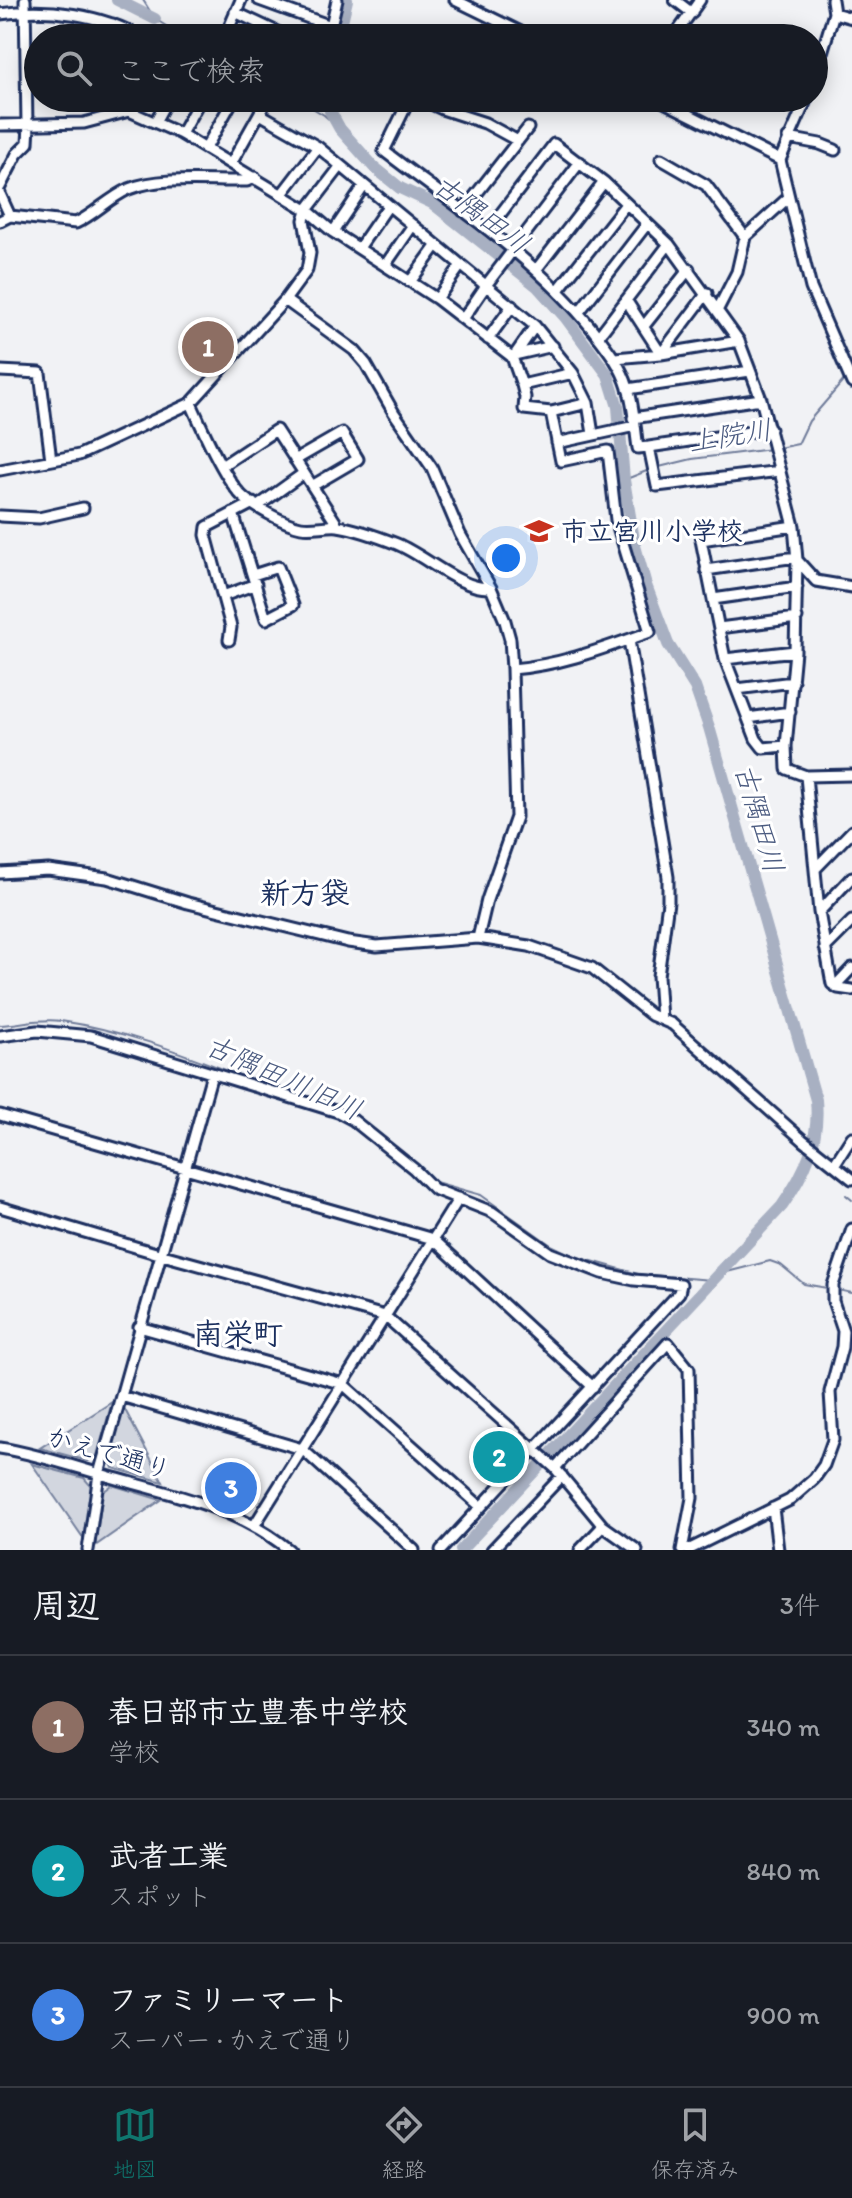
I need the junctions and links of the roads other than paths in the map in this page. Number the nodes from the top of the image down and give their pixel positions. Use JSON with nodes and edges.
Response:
{"nodes":[{"id":1,"x":241,"y":0,"type":"edge"},
{"id":2,"x":259,"y":0,"type":"edge"},
{"id":3,"x":337,"y":0,"type":"edge"},
{"id":4,"x":455,"y":0,"type":"edge"},
{"id":5,"x":675,"y":0,"type":"edge"},
{"id":6,"x":700,"y":0,"type":"edge"},
{"id":7,"x":832,"y":0,"type":"edge"},
{"id":8,"x":25,"y":5,"type":"edge"},
{"id":9,"x":235,"y":12,"type":"junction"},
{"id":10,"x":692,"y":13,"type":"junction"},
{"id":11,"x":834,"y":13,"type":"junction"},
{"id":12,"x":0,"y":14,"type":"edge"},
{"id":13,"x":852,"y":18,"type":"edge"},
{"id":14,"x":113,"y":24,"type":"edge"},
{"id":15,"x":230,"y":24,"type":"edge"},
{"id":16,"x":260,"y":24,"type":"edge"},
{"id":17,"x":325,"y":24,"type":"edge"},
{"id":18,"x":331,"y":24,"type":"edge"},
{"id":19,"x":504,"y":24,"type":"edge"},
{"id":20,"x":684,"y":24,"type":"edge"},
{"id":21,"x":828,"y":33,"type":"edge"},
{"id":22,"x":28,"y":112,"type":"edge"},
{"id":23,"x":124,"y":112,"type":"edge"},
{"id":24,"x":131,"y":112,"type":"edge"},
{"id":25,"x":160,"y":112,"type":"edge"},
{"id":26,"x":193,"y":112,"type":"edge"},
{"id":27,"x":226,"y":112,"type":"edge"},
{"id":28,"x":261,"y":112,"type":"edge"},
{"id":29,"x":272,"y":112,"type":"edge"},
{"id":30,"x":403,"y":112,"type":"edge"},
{"id":31,"x":451,"y":112,"type":"edge"},
{"id":32,"x":684,"y":112,"type":"edge"},
{"id":33,"x":800,"y":112,"type":"edge"},
{"id":34,"x":111,"y":115,"type":"joint"},
{"id":35,"x":155,"y":122,"type":"junction"},
{"id":36,"x":0,"y":125,"type":"edge"},
{"id":37,"x":28,"y":125,"type":"junction"},
{"id":38,"x":528,"y":128,"type":"dead end"},
{"id":39,"x":181,"y":134,"type":"junction"},
{"id":40,"x":788,"y":138,"type":"junction"},
{"id":41,"x":518,"y":141,"type":"junction"},
{"id":42,"x":318,"y":147,"type":"junction"},
{"id":43,"x":206,"y":148,"type":"junction"},
{"id":44,"x":835,"y":150,"type":"dead end"},
{"id":45,"x":661,"y":159,"type":"dead end"},
{"id":46,"x":780,"y":160,"type":"junction"},
{"id":47,"x":232,"y":162,"type":"junction"},
{"id":48,"x":580,"y":162,"type":"junction"},
{"id":49,"x":340,"y":167,"type":"junction"},
{"id":50,"x":255,"y":177,"type":"junction"},
{"id":51,"x":604,"y":182,"type":"junction"},
{"id":52,"x":364,"y":186,"type":"junction"},
{"id":53,"x":0,"y":187,"type":"edge"},
{"id":54,"x":0,"y":194,"type":"edge"},
{"id":55,"x":282,"y":194,"type":"junction"},
{"id":56,"x":789,"y":197,"type":"junction"},
{"id":57,"x":626,"y":204,"type":"junction"},
{"id":58,"x":388,"y":206,"type":"junction"},
{"id":59,"x":307,"y":210,"type":"junction"},
{"id":60,"x":463,"y":211,"type":"junction"},
{"id":61,"x":5,"y":218,"type":"edge"},
{"id":62,"x":647,"y":224,"type":"junction"},
{"id":63,"x":413,"y":225,"type":"junction"},
{"id":64,"x":489,"y":229,"type":"junction"},
{"id":65,"x":333,"y":232,"type":"junction"},
{"id":66,"x":745,"y":237,"type":"junction"},
{"id":67,"x":669,"y":244,"type":"junction"},
{"id":68,"x":437,"y":245,"type":"junction"},
{"id":69,"x":359,"y":248,"type":"junction"},
{"id":70,"x":512,"y":251,"type":"junction"},
{"id":71,"x":386,"y":264,"type":"junction"},
{"id":72,"x":461,"y":265,"type":"junction"},
{"id":73,"x":689,"y":269,"type":"junction"},
{"id":74,"x":536,"y":270,"type":"junction"},
{"id":75,"x":410,"y":282,"type":"junction"},
{"id":76,"x":487,"y":284,"type":"junction"},
{"id":77,"x":559,"y":289,"type":"junction"},
{"id":78,"x":707,"y":293,"type":"junction"},
{"id":79,"x":437,"y":299,"type":"junction"},
{"id":80,"x":285,"y":300,"type":"junction"},
{"id":81,"x":626,"y":300,"type":"junction"},
{"id":82,"x":512,"y":306,"type":"junction"},
{"id":83,"x":718,"y":309,"type":"junction"},
{"id":84,"x":579,"y":312,"type":"junction"},
{"id":85,"x":463,"y":319,"type":"junction"},
{"id":86,"x":535,"y":326,"type":"junction"},
{"id":87,"x":644,"y":326,"type":"junction"},
{"id":88,"x":598,"y":337,"type":"junction"},
{"id":89,"x":488,"y":339,"type":"junction"},
{"id":90,"x":739,"y":341,"type":"junction"},
{"id":91,"x":553,"y":346,"type":"junction"},
{"id":92,"x":661,"y":354,"type":"junction"},
{"id":93,"x":513,"y":356,"type":"junction"},
{"id":94,"x":615,"y":358,"type":"junction"},
{"id":95,"x":0,"y":371,"type":"edge"},
{"id":96,"x":750,"y":371,"type":"junction"},
{"id":97,"x":573,"y":373,"type":"junction"},
{"id":98,"x":852,"y":383,"type":"edge"},
{"id":99,"x":522,"y":385,"type":"junction"},
{"id":100,"x":628,"y":389,"type":"junction"},
{"id":101,"x":761,"y":399,"type":"junction"},
{"id":102,"x":191,"y":403,"type":"junction"},
{"id":103,"x":588,"y":403,"type":"junction"},
{"id":104,"x":551,"y":412,"type":"junction"},
{"id":105,"x":634,"y":422,"type":"junction"},
{"id":106,"x":770,"y":429,"type":"junction"},
{"id":107,"x":593,"y":434,"type":"junction"},
{"id":108,"x":557,"y":443,"type":"junction"},
{"id":109,"x":649,"y":447,"type":"junction"},
{"id":110,"x":51,"y":460,"type":"junction"},
{"id":111,"x":295,"y":460,"type":"junction"},
{"id":112,"x":223,"y":465,"type":"junction"},
{"id":113,"x":0,"y":470,"type":"edge"},
{"id":114,"x":780,"y":471,"type":"junction"},
{"id":115,"x":304,"y":473,"type":"junction"},
{"id":116,"x":312,"y":486,"type":"junction"},
{"id":117,"x":255,"y":505,"type":"junction"},
{"id":118,"x":83,"y":508,"type":"dead end"},
{"id":119,"x":233,"y":513,"type":"junction"},
{"id":120,"x":0,"y":516,"type":"edge"},
{"id":121,"x":338,"y":526,"type":"junction"},
{"id":122,"x":794,"y":526,"type":"junction"},
{"id":123,"x":796,"y":558,"type":"junction"},
{"id":124,"x":706,"y":570,"type":"junction"},
{"id":125,"x":254,"y":579,"type":"junction"},
{"id":126,"x":797,"y":587,"type":"junction"},
{"id":127,"x":852,"y":587,"type":"edge"},
{"id":128,"x":491,"y":588,"type":"junction"},
{"id":129,"x":223,"y":596,"type":"junction"},
{"id":130,"x":713,"y":599,"type":"junction"},
{"id":131,"x":797,"y":618,"type":"junction"},
{"id":132,"x":719,"y":628,"type":"junction"},
{"id":133,"x":229,"y":640,"type":"dead end"},
{"id":134,"x":629,"y":640,"type":"junction"},
{"id":135,"x":795,"y":651,"type":"junction"},
{"id":136,"x":725,"y":659,"type":"junction"},
{"id":137,"x":512,"y":669,"type":"junction"},
{"id":138,"x":793,"y":682,"type":"junction"},
{"id":139,"x":737,"y":689,"type":"junction"},
{"id":140,"x":790,"y":712,"type":"junction"},
{"id":141,"x":748,"y":718,"type":"junction"},
{"id":142,"x":786,"y":746,"type":"junction"},
{"id":143,"x":852,"y":775,"type":"edge"},
{"id":144,"x":806,"y":776,"type":"junction"},
{"id":145,"x":851,"y":835,"type":"edge"},
{"id":146,"x":816,"y":868,"type":"junction"},
{"id":147,"x":0,"y":873,"type":"edge"},
{"id":148,"x":852,"y":877,"type":"edge"},
{"id":149,"x":819,"y":912,"type":"junction"},
{"id":150,"x":852,"y":921,"type":"edge"},
{"id":151,"x":478,"y":938,"type":"junction"},
{"id":152,"x":825,"y":948,"type":"junction"},
{"id":153,"x":852,"y":968,"type":"edge"},
{"id":154,"x":835,"y":986,"type":"junction"},
{"id":155,"x":852,"y":990,"type":"edge"},
{"id":156,"x":661,"y":1019,"type":"junction"},
{"id":157,"x":0,"y":1036,"type":"edge"},
{"id":158,"x":212,"y":1074,"type":"junction"},
{"id":159,"x":0,"y":1115,"type":"edge"},
{"id":160,"x":852,"y":1137,"type":"edge"},
{"id":161,"x":834,"y":1165,"type":"junction"},
{"id":162,"x":184,"y":1170,"type":"junction"},
{"id":163,"x":852,"y":1179,"type":"edge"},
{"id":164,"x":459,"y":1198,"type":"junction"},
{"id":165,"x":0,"y":1207,"type":"edge"},
{"id":166,"x":852,"y":1229,"type":"edge"},
{"id":167,"x":433,"y":1239,"type":"junction"},
{"id":168,"x":159,"y":1254,"type":"junction"},
{"id":169,"x":385,"y":1316,"type":"junction"},
{"id":170,"x":139,"y":1327,"type":"junction"},
{"id":171,"x":343,"y":1384,"type":"junction"},
{"id":172,"x":593,"y":1387,"type":"junction"},
{"id":173,"x":121,"y":1396,"type":"junction"},
{"id":174,"x":0,"y":1448,"type":"edge"},
{"id":175,"x":302,"y":1449,"type":"junction"},
{"id":176,"x":537,"y":1452,"type":"junction"},
{"id":177,"x":558,"y":1472,"type":"junction"},
{"id":178,"x":99,"y":1474,"type":"junction"},
{"id":179,"x":481,"y":1507,"type":"junction"},
{"id":180,"x":773,"y":1508,"type":"junction"},
{"id":181,"x":254,"y":1526,"type":"junction"},
{"id":182,"x":603,"y":1526,"type":"junction"},
{"id":183,"x":88,"y":1550,"type":"edge"},
{"id":184,"x":289,"y":1550,"type":"edge"},
{"id":185,"x":414,"y":1550,"type":"edge"},
{"id":186,"x":441,"y":1550,"type":"edge"},
{"id":187,"x":492,"y":1550,"type":"edge"},
{"id":188,"x":580,"y":1550,"type":"edge"},
{"id":189,"x":637,"y":1550,"type":"edge"},
{"id":190,"x":682,"y":1550,"type":"edge"},
{"id":191,"x":688,"y":1550,"type":"edge"},
{"id":192,"x":778,"y":1550,"type":"edge"}],
"edges":[{"from":1,"to":9,"type":"street"},
{"from":2,"to":17,"type":"street"},
{"from":3,"to":18,"type":"street"},
{"from":4,"to":19,"type":"street"},
{"from":5,"to":10,"type":"street"},
{"from":6,"to":10,"type":"street"},
{"from":7,"to":11,"type":"street"},
{"from":8,"to":12,"type":"street"},
{"from":8,"to":14,"type":"street"},
{"from":9,"to":15,"type":"street"},
{"from":9,"to":16,"type":"street"},
{"from":10,"to":20,"type":"street"},
{"from":11,"to":13,"type":"street"},
{"from":11,"to":21,"type":"street"},
{"from":22,"to":37,"type":"street"},
{"from":23,"to":34,"type":"street"},
{"from":24,"to":35,"type":"street"},
{"from":25,"to":35,"type":"street"},
{"from":26,"to":39,"type":"street"},
{"from":27,"to":43,"type":"street"},
{"from":28,"to":47,"type":"street"},
{"from":29,"to":42,"type":"street"},
{"from":30,"to":60,"type":"street"},
{"from":31,"to":41,"type":"street"},
{"from":32,"to":46,"type":"street"},
{"from":33,"to":40,"type":"street"},
{"from":34,"to":37,"type":"street"},
{"from":35,"to":39,"type":"street"},
{"from":36,"to":37,"type":"street"},
{"from":37,"to":53,"type":"street"},
{"from":38,"to":41,"type":"street"},
{"from":39,"to":43,"type":"street"},
{"from":40,"to":44,"type":"street"},
{"from":40,"to":46,"type":"street"},
{"from":41,"to":60,"type":"street"},
{"from":42,"to":49,"type":"street"},
{"from":42,"to":55,"type":"street"},
{"from":43,"to":47,"type":"street"},
{"from":45,"to":66,"type":"street"},
{"from":46,"to":56,"type":"street"},
{"from":47,"to":50,"type":"street"},
{"from":48,"to":51,"type":"street"},
{"from":48,"to":64,"type":"street"},
{"from":48,"to":70,"type":"street"},
{"from":49,"to":52,"type":"street"},
{"from":49,"to":59,"type":"street"},
{"from":50,"to":55,"type":"street"},
{"from":50,"to":61,"type":"street"},
{"from":51,"to":57,"type":"street"},
{"from":51,"to":74,"type":"street"},
{"from":52,"to":58,"type":"street"},
{"from":52,"to":65,"type":"street"},
{"from":54,"to":61,"type":"street"},
{"from":55,"to":59,"type":"street"},
{"from":56,"to":66,"type":"street"},
{"from":56,"to":98,"type":"street"},
{"from":57,"to":62,"type":"street"},
{"from":57,"to":77,"type":"street"},
{"from":58,"to":63,"type":"street"},
{"from":58,"to":69,"type":"street"},
{"from":59,"to":65,"type":"street"},
{"from":59,"to":80,"type":"street"},
{"from":60,"to":64,"type":"street"},
{"from":62,"to":67,"type":"street"},
{"from":62,"to":84,"type":"street"},
{"from":63,"to":68,"type":"street"},
{"from":63,"to":71,"type":"street"},
{"from":64,"to":70,"type":"street"},
{"from":65,"to":69,"type":"street"},
{"from":66,"to":83,"type":"street"},
{"from":67,"to":73,"type":"street"},
{"from":67,"to":81,"type":"street"},
{"from":68,"to":72,"type":"street"},
{"from":68,"to":75,"type":"street"},
{"from":69,"to":71,"type":"street"},
{"from":70,"to":74,"type":"street"},
{"from":70,"to":76,"type":"street"},
{"from":71,"to":75,"type":"street"},
{"from":72,"to":76,"type":"street"},
{"from":72,"to":79,"type":"street"},
{"from":73,"to":78,"type":"street"},
{"from":73,"to":87,"type":"street"},
{"from":74,"to":77,"type":"street"},
{"from":75,"to":79,"type":"street"},
{"from":76,"to":82,"type":"street"},
{"from":76,"to":85,"type":"street"},
{"from":77,"to":84,"type":"street"},
{"from":78,"to":83,"type":"street"},
{"from":78,"to":92,"type":"street"},
{"from":79,"to":85,"type":"street"},
{"from":80,"to":102,"type":"street"},
{"from":80,"to":128,"type":"street"},
{"from":81,"to":87,"type":"street"},
{"from":81,"to":88,"type":"street"},
{"from":82,"to":86,"type":"street"},
{"from":82,"to":89,"type":"street"},
{"from":83,"to":90,"type":"street"},
{"from":84,"to":88,"type":"street"},
{"from":85,"to":89,"type":"street"},
{"from":86,"to":91,"type":"street"},
{"from":86,"to":93,"type":"street"},
{"from":87,"to":92,"type":"street"},
{"from":88,"to":94,"type":"street"},
{"from":89,"to":93,"type":"street"},
{"from":90,"to":92,"type":"street"},
{"from":90,"to":96,"type":"street"},
{"from":91,"to":93,"type":"street"},
{"from":91,"to":97,"type":"street"},
{"from":92,"to":94,"type":"street"},
{"from":93,"to":99,"type":"street"},
{"from":94,"to":100,"type":"street"},
{"from":95,"to":110,"type":"street"},
{"from":96,"to":100,"type":"street"},
{"from":96,"to":101,"type":"street"},
{"from":97,"to":99,"type":"street"},
{"from":97,"to":103,"type":"street"},
{"from":99,"to":104,"type":"street"},
{"from":100,"to":105,"type":"street"},
{"from":101,"to":105,"type":"street"},
{"from":101,"to":106,"type":"street"},
{"from":102,"to":110,"type":"street"},
{"from":102,"to":112,"type":"street"},
{"from":103,"to":104,"type":"street"},
{"from":103,"to":107,"type":"street"},
{"from":104,"to":108,"type":"street"},
{"from":105,"to":107,"type":"street"},
{"from":105,"to":109,"type":"street"},
{"from":106,"to":109,"type":"street"},
{"from":106,"to":114,"type":"street"},
{"from":107,"to":108,"type":"street"},
{"from":108,"to":134,"type":"street"},
{"from":109,"to":114,"type":"street"},
{"from":110,"to":113,"type":"street"},
{"from":111,"to":112,"type":"street"},
{"from":111,"to":115,"type":"street"},
{"from":111,"to":116,"type":"street"},
{"from":112,"to":117,"type":"street"},
{"from":114,"to":122,"type":"street"},
{"from":115,"to":116,"type":"street"},
{"from":115,"to":117,"type":"street"},
{"from":116,"to":121,"type":"street"},
{"from":117,"to":119,"type":"street"},
{"from":117,"to":121,"type":"street"},
{"from":118,"to":120,"type":"street"},
{"from":119,"to":125,"type":"street"},
{"from":119,"to":129,"type":"street"},
{"from":121,"to":128,"type":"street"},
{"from":122,"to":123,"type":"street"},
{"from":122,"to":124,"type":"street"},
{"from":123,"to":124,"type":"street"},
{"from":123,"to":126,"type":"street"},
{"from":123,"to":127,"type":"street"},
{"from":124,"to":130,"type":"street"},
{"from":125,"to":125,"type":"street"},
{"from":125,"to":129,"type":"street"},
{"from":126,"to":130,"type":"street"},
{"from":126,"to":131,"type":"street"},
{"from":128,"to":137,"type":"street"},
{"from":129,"to":133,"type":"street"},
{"from":130,"to":132,"type":"street"},
{"from":131,"to":132,"type":"street"},
{"from":131,"to":135,"type":"street"},
{"from":132,"to":136,"type":"street"},
{"from":134,"to":137,"type":"street"},
{"from":134,"to":156,"type":"street"},
{"from":135,"to":136,"type":"street"},
{"from":135,"to":138,"type":"street"},
{"from":136,"to":139,"type":"street"},
{"from":137,"to":151,"type":"street"},
{"from":138,"to":139,"type":"street"},
{"from":138,"to":140,"type":"street"},
{"from":139,"to":141,"type":"street"},
{"from":140,"to":141,"type":"street"},
{"from":140,"to":142,"type":"street"},
{"from":141,"to":142,"type":"street"},
{"from":142,"to":144,"type":"street"},
{"from":143,"to":144,"type":"street"},
{"from":144,"to":146,"type":"street"},
{"from":145,"to":146,"type":"street"},
{"from":146,"to":149,"type":"street"},
{"from":147,"to":151,"type":"street"},
{"from":148,"to":149,"type":"street"},
{"from":149,"to":152,"type":"street"},
{"from":150,"to":152,"type":"street"},
{"from":151,"to":156,"type":"street"},
{"from":152,"to":154,"type":"street"},
{"from":153,"to":154,"type":"street"},
{"from":154,"to":155,"type":"street"},
{"from":156,"to":161,"type":"street"},
{"from":157,"to":158,"type":"street"},
{"from":158,"to":162,"type":"street"},
{"from":158,"to":164,"type":"street"},
{"from":159,"to":162,"type":"street"},
{"from":160,"to":161,"type":"street"},
{"from":161,"to":163,"type":"street"},
{"from":162,"to":167,"type":"street"},
{"from":162,"to":168,"type":"street"},
{"from":164,"to":167,"type":"street"},
{"from":164,"to":172,"type":"street"},
{"from":165,"to":168,"type":"street"},
{"from":166,"to":180,"type":"street"},
{"from":167,"to":169,"type":"street"},
{"from":167,"to":172,"type":"street"},
{"from":168,"to":169,"type":"street"},
{"from":168,"to":170,"type":"street"},
{"from":169,"to":171,"type":"street"},
{"from":169,"to":176,"type":"street"},
{"from":170,"to":171,"type":"street"},
{"from":170,"to":173,"type":"street"},
{"from":171,"to":175,"type":"street"},
{"from":171,"to":179,"type":"street"},
{"from":172,"to":176,"type":"street"},
{"from":173,"to":175,"type":"street"},
{"from":173,"to":178,"type":"street"},
{"from":174,"to":178,"type":"street","name":"かえで通り"},
{"from":175,"to":181,"type":"street"},
{"from":175,"to":185,"type":"street"},
{"from":176,"to":177,"type":"street"},
{"from":176,"to":179,"type":"street"},
{"from":177,"to":182,"type":"street"},
{"from":177,"to":187,"type":"street"},
{"from":177,"to":190,"type":"street"},
{"from":178,"to":181,"type":"street","name":"かえで通り"},
{"from":178,"to":183,"type":"street"},
{"from":179,"to":186,"type":"street"},
{"from":180,"to":191,"type":"street"},
{"from":180,"to":192,"type":"street"},
{"from":181,"to":184,"type":"street","name":"かえで通り"},
{"from":182,"to":188,"type":"street"},
{"from":182,"to":189,"type":"street"}]}
